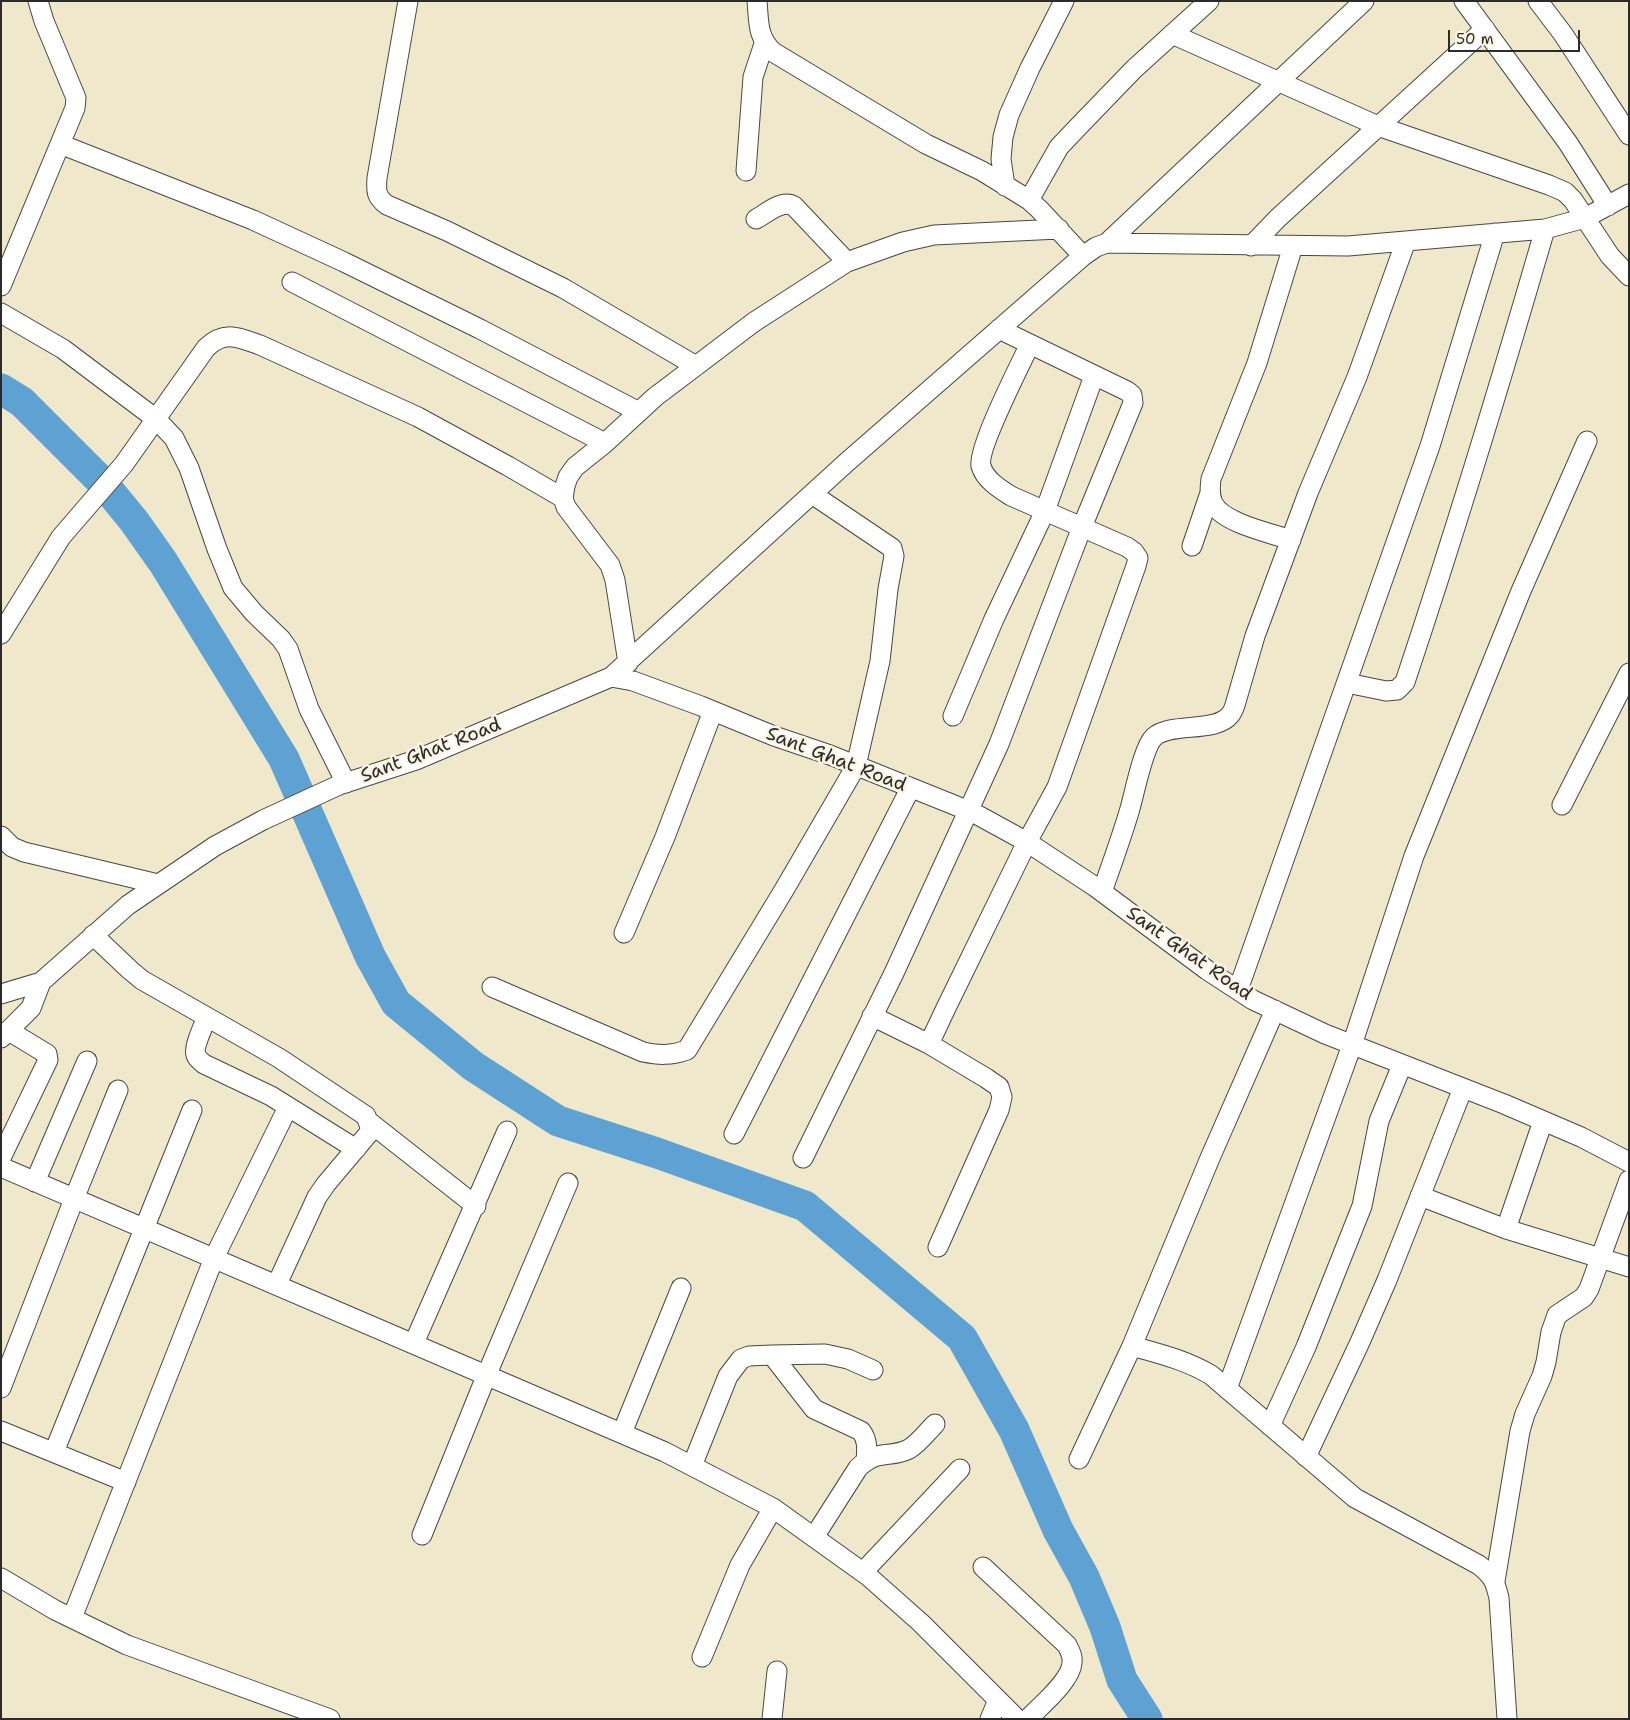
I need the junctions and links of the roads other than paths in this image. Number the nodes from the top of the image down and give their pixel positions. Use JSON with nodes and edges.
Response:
{"nodes":[{"id":1,"x":38,"y":1,"type":"edge"},
{"id":2,"x":408,"y":1,"type":"edge"},
{"id":3,"x":757,"y":1,"type":"edge"},
{"id":4,"x":1064,"y":1,"type":"edge"},
{"id":5,"x":1209,"y":1,"type":"edge"},
{"id":6,"x":1364,"y":1,"type":"edge"},
{"id":7,"x":1464,"y":1,"type":"edge"},
{"id":8,"x":1538,"y":1,"type":"edge"},
{"id":9,"x":1485,"y":29,"type":"junction"},
{"id":10,"x":1172,"y":34,"type":"junction"},
{"id":11,"x":764,"y":44,"type":"junction"},
{"id":12,"x":1278,"y":83,"type":"junction"},
{"id":13,"x":1378,"y":126,"type":"junction"},
{"id":14,"x":1629,"y":134,"type":"edge"},
{"id":15,"x":60,"y":144,"type":"junction"},
{"id":16,"x":746,"y":171,"type":"dead end"},
{"id":17,"x":1005,"y":186,"type":"junction"},
{"id":18,"x":1629,"y":194,"type":"edge"},
{"id":19,"x":1029,"y":200,"type":"junction"},
{"id":20,"x":1608,"y":206,"type":"junction"},
{"id":21,"x":1585,"y":218,"type":"junction"},
{"id":22,"x":756,"y":220,"type":"dead end"},
{"id":23,"x":1059,"y":229,"type":"junction"},
{"id":24,"x":1545,"y":229,"type":"junction"},
{"id":25,"x":1495,"y":233,"type":"junction"},
{"id":26,"x":1406,"y":241,"type":"junction"},
{"id":27,"x":1107,"y":243,"type":"junction"},
{"id":28,"x":1251,"y":246,"type":"junction"},
{"id":29,"x":1293,"y":246,"type":"junction"},
{"id":30,"x":1084,"y":256,"type":"junction"},
{"id":31,"x":847,"y":262,"type":"junction"},
{"id":32,"x":1629,"y":276,"type":"edge"},
{"id":33,"x":292,"y":282,"type":"dead end"},
{"id":34,"x":1,"y":286,"type":"edge"},
{"id":35,"x":1,"y":313,"type":"edge"},
{"id":36,"x":1000,"y":329,"type":"junction"},
{"id":37,"x":1030,"y":344,"type":"junction"},
{"id":38,"x":696,"y":366,"type":"junction"},
{"id":39,"x":1094,"y":376,"type":"junction"},
{"id":40,"x":639,"y":412,"type":"junction"},
{"id":41,"x":156,"y":419,"type":"junction"},
{"id":42,"x":1587,"y":441,"type":"dead end"},
{"id":43,"x":605,"y":444,"type":"junction"},
{"id":44,"x":1210,"y":493,"type":"junction"},
{"id":45,"x":812,"y":494,"type":"junction"},
{"id":46,"x":563,"y":498,"type":"junction"},
{"id":47,"x":1045,"y":511,"type":"junction"},
{"id":48,"x":1082,"y":527,"type":"junction"},
{"id":49,"x":1291,"y":540,"type":"junction"},
{"id":50,"x":1192,"y":546,"type":"dead end"},
{"id":51,"x":1,"y":634,"type":"edge"},
{"id":52,"x":628,"y":663,"type":"junction"},
{"id":53,"x":1629,"y":673,"type":"edge"},
{"id":54,"x":612,"y":677,"type":"junction"},
{"id":55,"x":1347,"y":683,"type":"junction"},
{"id":56,"x":713,"y":711,"type":"junction"},
{"id":57,"x":954,"y":716,"type":"dead end"},
{"id":58,"x":856,"y":766,"type":"junction"},
{"id":59,"x":343,"y":784,"type":"junction"},
{"id":60,"x":910,"y":789,"type":"junction"},
{"id":61,"x":1562,"y":805,"type":"dead end"},
{"id":62,"x":968,"y":811,"type":"junction"},
{"id":63,"x":1,"y":836,"type":"edge"},
{"id":64,"x":1027,"y":842,"type":"junction"},
{"id":65,"x":158,"y":884,"type":"junction"},
{"id":66,"x":1102,"y":892,"type":"junction"},
{"id":67,"x":624,"y":933,"type":"dead end"},
{"id":68,"x":93,"y":935,"type":"junction"},
{"id":69,"x":1,"y":982,"type":"edge"},
{"id":70,"x":41,"y":982,"type":"junction"},
{"id":71,"x":492,"y":988,"type":"dead end"},
{"id":72,"x":1238,"y":990,"type":"junction"},
{"id":73,"x":1,"y":994,"type":"edge"},
{"id":74,"x":1275,"y":1010,"type":"junction"},
{"id":75,"x":872,"y":1016,"type":"junction"},
{"id":76,"x":207,"y":1017,"type":"junction"},
{"id":77,"x":5,"y":1034,"type":"edge"},
{"id":78,"x":929,"y":1044,"type":"junction"},
{"id":79,"x":1352,"y":1045,"type":"junction"},
{"id":80,"x":87,"y":1061,"type":"dead end"},
{"id":81,"x":1402,"y":1065,"type":"junction"},
{"id":82,"x":1463,"y":1088,"type":"junction"},
{"id":83,"x":118,"y":1090,"type":"dead end"},
{"id":84,"x":288,"y":1107,"type":"junction"},
{"id":85,"x":192,"y":1110,"type":"dead end"},
{"id":86,"x":368,"y":1121,"type":"junction"},
{"id":87,"x":1543,"y":1121,"type":"junction"},
{"id":88,"x":507,"y":1131,"type":"dead end"},
{"id":89,"x":734,"y":1134,"type":"dead end"},
{"id":90,"x":356,"y":1149,"type":"junction"},
{"id":91,"x":1,"y":1158,"type":"edge"},
{"id":92,"x":803,"y":1158,"type":"dead end"},
{"id":93,"x":1629,"y":1162,"type":"edge"},
{"id":94,"x":1,"y":1167,"type":"edge"},
{"id":95,"x":1629,"y":1180,"type":"edge"},
{"id":96,"x":35,"y":1182,"type":"junction"},
{"id":97,"x":568,"y":1183,"type":"dead end"},
{"id":98,"x":1420,"y":1196,"type":"junction"},
{"id":99,"x":74,"y":1199,"type":"junction"},
{"id":100,"x":476,"y":1206,"type":"junction"},
{"id":101,"x":145,"y":1229,"type":"junction"},
{"id":102,"x":1506,"y":1229,"type":"junction"},
{"id":103,"x":938,"y":1247,"type":"dead end"},
{"id":104,"x":214,"y":1258,"type":"junction"},
{"id":105,"x":1600,"y":1259,"type":"junction"},
{"id":106,"x":1629,"y":1267,"type":"edge"},
{"id":107,"x":277,"y":1284,"type":"junction"},
{"id":108,"x":681,"y":1288,"type":"dead end"},
{"id":109,"x":414,"y":1343,"type":"junction"},
{"id":110,"x":1132,"y":1346,"type":"junction"},
{"id":111,"x":772,"y":1355,"type":"junction"},
{"id":112,"x":873,"y":1370,"type":"dead end"},
{"id":113,"x":487,"y":1374,"type":"junction"},
{"id":114,"x":1,"y":1388,"type":"edge"},
{"id":115,"x":1227,"y":1389,"type":"junction"},
{"id":116,"x":935,"y":1424,"type":"dead end"},
{"id":117,"x":1270,"y":1426,"type":"junction"},
{"id":118,"x":1,"y":1431,"type":"edge"},
{"id":119,"x":622,"y":1433,"type":"junction"},
{"id":120,"x":54,"y":1452,"type":"junction"},
{"id":121,"x":1306,"y":1457,"type":"junction"},
{"id":122,"x":1079,"y":1459,"type":"dead end"},
{"id":123,"x":866,"y":1461,"type":"junction"},
{"id":124,"x":692,"y":1466,"type":"junction"},
{"id":125,"x":960,"y":1469,"type":"dead end"},
{"id":126,"x":126,"y":1482,"type":"junction"},
{"id":127,"x":773,"y":1508,"type":"junction"},
{"id":128,"x":422,"y":1535,"type":"dead end"},
{"id":129,"x":814,"y":1537,"type":"junction"},
{"id":130,"x":983,"y":1567,"type":"dead end"},
{"id":131,"x":863,"y":1572,"type":"junction"},
{"id":132,"x":1,"y":1578,"type":"edge"},
{"id":133,"x":1495,"y":1581,"type":"junction"},
{"id":134,"x":72,"y":1618,"type":"junction"},
{"id":135,"x":702,"y":1658,"type":"dead end"},
{"id":136,"x":777,"y":1671,"type":"dead end"},
{"id":137,"x":998,"y":1700,"type":"junction"},
{"id":138,"x":330,"y":1719,"type":"edge"},
{"id":139,"x":772,"y":1719,"type":"edge"},
{"id":140,"x":990,"y":1719,"type":"edge"},
{"id":141,"x":1017,"y":1719,"type":"edge"},
{"id":142,"x":1028,"y":1719,"type":"edge"},
{"id":143,"x":1507,"y":1719,"type":"edge"}],
"edges":[{"from":1,"to":15,"type":"street"},
{"from":2,"to":38,"type":"street"},
{"from":3,"to":11,"type":"street"},
{"from":4,"to":17,"type":"street"},
{"from":5,"to":10,"type":"street"},
{"from":6,"to":12,"type":"street"},
{"from":7,"to":9,"type":"street"},
{"from":8,"to":14,"type":"street"},
{"from":9,"to":13,"type":"street"},
{"from":9,"to":20,"type":"street"},
{"from":10,"to":12,"type":"street"},
{"from":10,"to":19,"type":"street"},
{"from":11,"to":16,"type":"street"},
{"from":11,"to":17,"type":"street"},
{"from":12,"to":13,"type":"street"},
{"from":12,"to":27,"type":"street"},
{"from":13,"to":21,"type":"street"},
{"from":13,"to":28,"type":"street"},
{"from":15,"to":34,"type":"street"},
{"from":15,"to":40,"type":"street"},
{"from":17,"to":19,"type":"street"},
{"from":18,"to":20,"type":"street"},
{"from":19,"to":23,"type":"street"},
{"from":20,"to":21,"type":"street"},
{"from":21,"to":24,"type":"street"},
{"from":21,"to":32,"type":"street"},
{"from":22,"to":31,"type":"street"},
{"from":23,"to":30,"type":"street"},
{"from":23,"to":31,"type":"street"},
{"from":24,"to":25,"type":"street"},
{"from":24,"to":55,"type":"street"},
{"from":25,"to":26,"type":"street"},
{"from":25,"to":55,"type":"street"},
{"from":26,"to":29,"type":"street"},
{"from":26,"to":49,"type":"street"},
{"from":27,"to":28,"type":"street"},
{"from":27,"to":30,"type":"street"},
{"from":28,"to":29,"type":"street"},
{"from":29,"to":44,"type":"street"},
{"from":30,"to":36,"type":"street"},
{"from":31,"to":38,"type":"street"},
{"from":33,"to":43,"type":"street"},
{"from":35,"to":41,"type":"street"},
{"from":36,"to":37,"type":"street"},
{"from":36,"to":45,"type":"street"},
{"from":37,"to":39,"type":"street"},
{"from":37,"to":47,"type":"street"},
{"from":38,"to":40,"type":"street"},
{"from":39,"to":47,"type":"street"},
{"from":39,"to":48,"type":"street"},
{"from":40,"to":43,"type":"street"},
{"from":41,"to":46,"type":"street"},
{"from":41,"to":51,"type":"street"},
{"from":41,"to":59,"type":"street"},
{"from":42,"to":79,"type":"street"},
{"from":43,"to":46,"type":"street"},
{"from":44,"to":49,"type":"street"},
{"from":44,"to":50,"type":"street"},
{"from":45,"to":52,"type":"street"},
{"from":45,"to":58,"type":"street"},
{"from":46,"to":52,"type":"street"},
{"from":47,"to":48,"type":"street"},
{"from":47,"to":57,"type":"street"},
{"from":48,"to":62,"type":"street"},
{"from":48,"to":64,"type":"street"},
{"from":49,"to":66,"type":"street"},
{"from":52,"to":54,"type":"street"},
{"from":53,"to":61,"type":"street"},
{"from":54,"to":56,"type":"street","name":"Sant Ghat Road"},
{"from":54,"to":59,"type":"street","name":"Sant Ghat Road"},
{"from":55,"to":72,"type":"street"},
{"from":56,"to":58,"type":"street","name":"Sant Ghat Road"},
{"from":56,"to":67,"type":"street"},
{"from":58,"to":60,"type":"street","name":"Sant Ghat Road"},
{"from":58,"to":71,"type":"street"},
{"from":59,"to":65,"type":"street","name":"Sant Ghat Road"},
{"from":60,"to":62,"type":"street","name":"Sant Ghat Road"},
{"from":60,"to":89,"type":"street"},
{"from":62,"to":64,"type":"street","name":"Sant Ghat Road"},
{"from":62,"to":75,"type":"street"},
{"from":63,"to":65,"type":"street"},
{"from":64,"to":66,"type":"street","name":"Sant Ghat Road"},
{"from":64,"to":78,"type":"street"},
{"from":65,"to":68,"type":"street","name":"Sant Ghat Road"},
{"from":66,"to":72,"type":"street","name":"Sant Ghat Road"},
{"from":68,"to":70,"type":"street","name":"Sant Ghat Road"},
{"from":68,"to":76,"type":"street"},
{"from":69,"to":70,"type":"street"},
{"from":70,"to":73,"type":"street"},
{"from":70,"to":77,"type":"street"},
{"from":72,"to":74,"type":"street","name":"Sant Ghat Road"},
{"from":74,"to":79,"type":"street","name":"Sant Ghat Road"},
{"from":74,"to":110,"type":"street"},
{"from":75,"to":78,"type":"street"},
{"from":75,"to":92,"type":"street"},
{"from":76,"to":84,"type":"street"},
{"from":76,"to":86,"type":"street"},
{"from":77,"to":91,"type":"street"},
{"from":78,"to":103,"type":"street"},
{"from":79,"to":81,"type":"street","name":"Sant Ghat Road"},
{"from":79,"to":115,"type":"street"},
{"from":80,"to":96,"type":"street"},
{"from":81,"to":82,"type":"street","name":"Sant Ghat Road"},
{"from":81,"to":117,"type":"street"},
{"from":82,"to":87,"type":"street","name":"Sant Ghat Road"},
{"from":82,"to":98,"type":"street"},
{"from":83,"to":99,"type":"street"},
{"from":84,"to":90,"type":"street"},
{"from":84,"to":104,"type":"street"},
{"from":85,"to":101,"type":"street"},
{"from":86,"to":90,"type":"street"},
{"from":86,"to":100,"type":"street"},
{"from":87,"to":93,"type":"street","name":"Sant Ghat Road"},
{"from":87,"to":102,"type":"street"},
{"from":88,"to":100,"type":"street"},
{"from":90,"to":107,"type":"street"},
{"from":94,"to":96,"type":"street"},
{"from":95,"to":105,"type":"street"},
{"from":96,"to":99,"type":"street"},
{"from":97,"to":113,"type":"street"},
{"from":98,"to":102,"type":"street"},
{"from":98,"to":121,"type":"street"},
{"from":99,"to":101,"type":"street"},
{"from":99,"to":114,"type":"street"},
{"from":100,"to":109,"type":"street"},
{"from":101,"to":104,"type":"street"},
{"from":101,"to":120,"type":"street"},
{"from":102,"to":105,"type":"street"},
{"from":104,"to":107,"type":"street"},
{"from":104,"to":126,"type":"street"},
{"from":105,"to":106,"type":"street"},
{"from":105,"to":133,"type":"street"},
{"from":107,"to":109,"type":"street"},
{"from":108,"to":119,"type":"street"},
{"from":109,"to":113,"type":"street"},
{"from":110,"to":115,"type":"street"},
{"from":110,"to":122,"type":"street"},
{"from":111,"to":112,"type":"street"},
{"from":111,"to":123,"type":"street"},
{"from":111,"to":124,"type":"street"},
{"from":113,"to":119,"type":"street"},
{"from":113,"to":128,"type":"street"},
{"from":115,"to":117,"type":"street"},
{"from":116,"to":123,"type":"street"},
{"from":117,"to":121,"type":"street"},
{"from":118,"to":120,"type":"street"},
{"from":119,"to":124,"type":"street"},
{"from":120,"to":126,"type":"street"},
{"from":121,"to":133,"type":"street"},
{"from":123,"to":129,"type":"street"},
{"from":124,"to":127,"type":"street"},
{"from":125,"to":131,"type":"street"},
{"from":126,"to":134,"type":"street"},
{"from":127,"to":129,"type":"street"},
{"from":127,"to":135,"type":"street"},
{"from":129,"to":131,"type":"street"},
{"from":130,"to":142,"type":"street"},
{"from":131,"to":137,"type":"street"},
{"from":132,"to":134,"type":"street"},
{"from":133,"to":143,"type":"street"},
{"from":134,"to":138,"type":"street"},
{"from":136,"to":139,"type":"street"},
{"from":137,"to":140,"type":"street"},
{"from":137,"to":141,"type":"street"}]}
